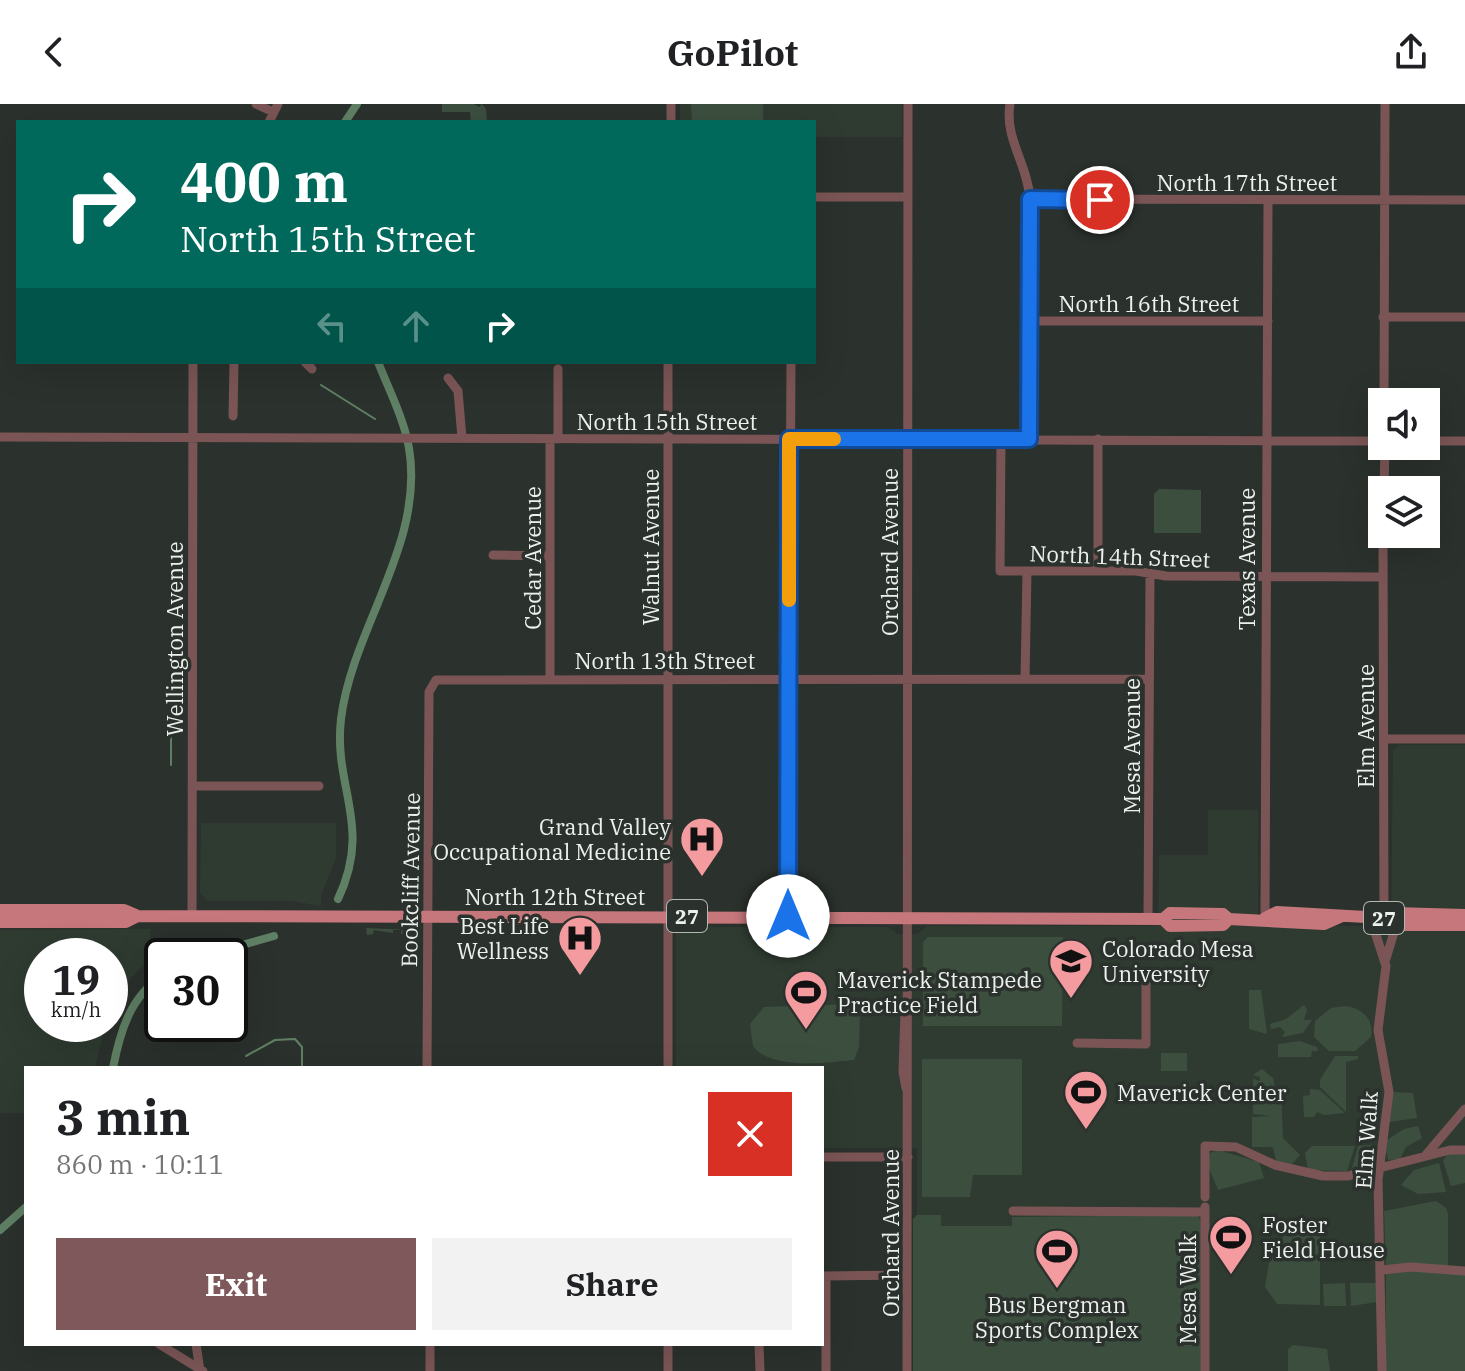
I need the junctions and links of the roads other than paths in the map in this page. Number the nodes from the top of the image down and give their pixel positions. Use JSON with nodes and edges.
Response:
{"nodes":[{"id":1,"x":256,"y":104,"type":"edge"},
{"id":2,"x":908,"y":104,"type":"edge"},
{"id":3,"x":1010,"y":104,"type":"edge"},
{"id":4,"x":1385,"y":104,"type":"edge"},
{"id":5,"x":273,"y":113,"type":"edge"},
{"id":6,"x":816,"y":197,"type":"edge"},
{"id":7,"x":908,"y":197,"type":"junction"},
{"id":8,"x":1030,"y":199,"type":"junction"},
{"id":9,"x":1268,"y":200,"type":"junction"},
{"id":10,"x":1385,"y":200,"type":"junction"},
{"id":11,"x":1465,"y":200,"type":"edge"},
{"id":12,"x":1383,"y":317,"type":"junction"},
{"id":13,"x":1465,"y":317,"type":"edge"},
{"id":14,"x":1030,"y":321,"type":"junction"},
{"id":15,"x":1268,"y":321,"type":"junction"},
{"id":16,"x":193,"y":364,"type":"edge"},
{"id":17,"x":234,"y":364,"type":"edge"},
{"id":18,"x":668,"y":364,"type":"edge"},
{"id":19,"x":791,"y":364,"type":"edge"},
{"id":20,"x":558,"y":369,"type":"dead end"},
{"id":21,"x":448,"y":378,"type":"dead end"},
{"id":22,"x":1384,"y":388,"type":"edge"},
{"id":23,"x":233,"y":416,"type":"dead end"},
{"id":24,"x":192,"y":436,"type":"junction"},
{"id":25,"x":0,"y":437,"type":"edge"},
{"id":26,"x":462,"y":438,"type":"junction"},
{"id":27,"x":554,"y":439,"type":"junction"},
{"id":28,"x":669,"y":439,"type":"junction"},
{"id":29,"x":789,"y":439,"type":"junction"},
{"id":30,"x":907,"y":439,"type":"junction"},
{"id":31,"x":1001,"y":439,"type":"junction"},
{"id":32,"x":1029,"y":439,"type":"junction"},
{"id":33,"x":1098,"y":439,"type":"junction"},
{"id":34,"x":1266,"y":439,"type":"junction"},
{"id":35,"x":1440,"y":441,"type":"edge"},
{"id":36,"x":1465,"y":441,"type":"edge"},
{"id":37,"x":1368,"y":442,"type":"edge"},
{"id":38,"x":1383,"y":548,"type":"edge"},
{"id":39,"x":493,"y":555,"type":"dead end"},
{"id":40,"x":550,"y":556,"type":"junction"},
{"id":41,"x":1027,"y":571,"type":"junction"},
{"id":42,"x":1098,"y":571,"type":"junction"},
{"id":43,"x":1150,"y":574,"type":"junction"},
{"id":44,"x":1264,"y":577,"type":"junction"},
{"id":45,"x":1382,"y":577,"type":"junction"},
{"id":46,"x":550,"y":678,"type":"junction"},
{"id":47,"x":668,"y":678,"type":"junction"},
{"id":48,"x":788,"y":678,"type":"junction"},
{"id":49,"x":906,"y":678,"type":"junction"},
{"id":50,"x":1025,"y":679,"type":"junction"},
{"id":51,"x":1149,"y":679,"type":"junction"},
{"id":52,"x":429,"y":692,"type":"joint"},
{"id":53,"x":1384,"y":739,"type":"junction"},
{"id":54,"x":1465,"y":739,"type":"edge"},
{"id":55,"x":192,"y":786,"type":"junction"},
{"id":56,"x":319,"y":786,"type":"dead end"},
{"id":57,"x":0,"y":910,"type":"edge"},
{"id":58,"x":1465,"y":915,"type":"edge"},
{"id":59,"x":48,"y":916,"type":"junction"},
{"id":60,"x":192,"y":916,"type":"junction"},
{"id":61,"x":428,"y":916,"type":"junction"},
{"id":62,"x":669,"y":916,"type":"junction"},
{"id":63,"x":788,"y":916,"type":"junction"},
{"id":64,"x":908,"y":917,"type":"junction"},
{"id":65,"x":1265,"y":918,"type":"junction"},
{"id":66,"x":1384,"y":918,"type":"junction"},
{"id":67,"x":1148,"y":919,"type":"junction"},
{"id":68,"x":0,"y":922,"type":"edge"},
{"id":69,"x":1465,"y":925,"type":"edge"},
{"id":70,"x":1374,"y":929,"type":"dead end"},
{"id":71,"x":1395,"y":929,"type":"dead end"},
{"id":72,"x":1385,"y":962,"type":"junction"},
{"id":73,"x":1146,"y":972,"type":"dead end"},
{"id":74,"x":1077,"y":1043,"type":"dead end"},
{"id":75,"x":427,"y":1066,"type":"edge"},
{"id":76,"x":668,"y":1066,"type":"edge"},
{"id":77,"x":1465,"y":1109,"type":"edge"},
{"id":78,"x":1465,"y":1150,"type":"edge"},
{"id":79,"x":1425,"y":1156,"type":"junction"},
{"id":80,"x":824,"y":1157,"type":"edge"},
{"id":81,"x":908,"y":1157,"type":"junction"},
{"id":82,"x":1379,"y":1168,"type":"junction"},
{"id":83,"x":1205,"y":1205,"type":"junction"},
{"id":84,"x":1013,"y":1211,"type":"dead end"},
{"id":85,"x":1382,"y":1270,"type":"junction"},
{"id":86,"x":1465,"y":1271,"type":"edge"},
{"id":87,"x":907,"y":1275,"type":"junction"},
{"id":88,"x":824,"y":1276,"type":"edge"},
{"id":89,"x":162,"y":1346,"type":"edge"},
{"id":90,"x":196,"y":1346,"type":"edge"},
{"id":91,"x":430,"y":1346,"type":"edge"},
{"id":92,"x":668,"y":1346,"type":"edge"},
{"id":93,"x":759,"y":1346,"type":"edge"},
{"id":94,"x":201,"y":1370,"type":"edge"},
{"id":95,"x":430,"y":1371,"type":"edge"},
{"id":96,"x":668,"y":1371,"type":"edge"},
{"id":97,"x":760,"y":1371,"type":"edge"},
{"id":98,"x":826,"y":1371,"type":"edge"},
{"id":99,"x":907,"y":1371,"type":"edge"},
{"id":100,"x":1205,"y":1371,"type":"edge"},
{"id":101,"x":1382,"y":1371,"type":"edge"}],
"edges":[{"from":1,"to":5,"type":"street"},
{"from":2,"to":7,"type":"street","name":"Orchard Avenue"},
{"from":3,"to":8,"type":"street"},
{"from":4,"to":10,"type":"street"},
{"from":6,"to":7,"type":"street"},
{"from":7,"to":30,"type":"street","name":"Orchard Avenue"},
{"from":8,"to":9,"type":"street","name":"North 17th Street"},
{"from":8,"to":14,"type":"street"},
{"from":9,"to":10,"type":"street","name":"North 17th Street"},
{"from":9,"to":15,"type":"street","name":"Texas Avenue"},
{"from":10,"to":11,"type":"street","name":"North 17th Street"},
{"from":10,"to":12,"type":"street"},
{"from":12,"to":13,"type":"street"},
{"from":12,"to":22,"type":"street"},
{"from":14,"to":15,"type":"street","name":"North 16th Street"},
{"from":14,"to":32,"type":"street"},
{"from":15,"to":34,"type":"street","name":"Texas Avenue"},
{"from":16,"to":24,"type":"street","name":"Wellington Avenue"},
{"from":17,"to":23,"type":"street"},
{"from":18,"to":28,"type":"street","name":"Walnut Avenue"},
{"from":19,"to":29,"type":"street"},
{"from":20,"to":27,"type":"street","name":"Cedar Avenue"},
{"from":21,"to":26,"type":"street"},
{"from":24,"to":25,"type":"street","name":"North 15th Street"},
{"from":24,"to":26,"type":"street","name":"North 15th Street"},
{"from":24,"to":55,"type":"street","name":"Wellington Avenue"},
{"from":26,"to":27,"type":"street","name":"North 15th Street"},
{"from":27,"to":28,"type":"street","name":"North 15th Street"},
{"from":27,"to":40,"type":"street","name":"Cedar Avenue"},
{"from":28,"to":29,"type":"street","name":"North 15th Street"},
{"from":28,"to":47,"type":"street","name":"Walnut Avenue"},
{"from":29,"to":30,"type":"street","name":"North 15th Street"},
{"from":29,"to":48,"type":"street"},
{"from":30,"to":31,"type":"street","name":"North 15th Street"},
{"from":30,"to":49,"type":"street","name":"Orchard Avenue"},
{"from":31,"to":32,"type":"street","name":"North 15th Street"},
{"from":31,"to":41,"type":"street","name":"North 14th Street"},
{"from":32,"to":33,"type":"street","name":"North 15th Street"},
{"from":33,"to":34,"type":"street","name":"North 15th Street"},
{"from":33,"to":42,"type":"street"},
{"from":34,"to":37,"type":"street","name":"North 15th Street"},
{"from":34,"to":44,"type":"street","name":"Texas Avenue"},
{"from":35,"to":36,"type":"street"},
{"from":38,"to":45,"type":"street","name":"Elm Avenue"},
{"from":39,"to":40,"type":"street"},
{"from":40,"to":46,"type":"street","name":"Cedar Avenue"},
{"from":41,"to":42,"type":"street","name":"North 14th Street"},
{"from":41,"to":50,"type":"street"},
{"from":42,"to":43,"type":"street","name":"North 14th Street"},
{"from":43,"to":44,"type":"street","name":"North 14th Street"},
{"from":43,"to":51,"type":"street","name":"Mesa Avenue"},
{"from":44,"to":45,"type":"street","name":"North 14th Street"},
{"from":44,"to":65,"type":"street","name":"Texas Avenue"},
{"from":45,"to":53,"type":"street","name":"Elm Avenue"},
{"from":46,"to":47,"type":"street","name":"North 13th Street"},
{"from":46,"to":52,"type":"street","name":"North 13th Street"},
{"from":47,"to":48,"type":"street","name":"North 13th Street"},
{"from":47,"to":62,"type":"street","name":"Walnut Avenue"},
{"from":48,"to":49,"type":"street","name":"North 13th Street"},
{"from":48,"to":63,"type":"street"},
{"from":49,"to":50,"type":"street","name":"North 13th Street"},
{"from":49,"to":64,"type":"street","name":"Orchard Avenue"},
{"from":50,"to":51,"type":"street","name":"North 13th Street"},
{"from":51,"to":67,"type":"street","name":"Mesa Avenue"},
{"from":52,"to":61,"type":"street","name":"Bookcliff Avenue"},
{"from":53,"to":54,"type":"street"},
{"from":53,"to":66,"type":"street","name":"Elm Avenue"},
{"from":55,"to":56,"type":"street"},
{"from":55,"to":60,"type":"street","name":"Wellington Avenue"},
{"from":57,"to":59,"type":"main road","name":"North 12th Street","number":"27"},
{"from":58,"to":66,"type":"main road","name":"North 12th Street","number":"27"},
{"from":59,"to":60,"type":"main road","name":"North 12th Street","number":"27"},
{"from":59,"to":68,"type":"main road","name":"North 12th Street","number":"27"},
{"from":60,"to":61,"type":"main road","name":"North 12th Street","number":"27"},
{"from":61,"to":62,"type":"main road","name":"North 12th Street","number":"27"},
{"from":61,"to":75,"type":"street","name":"Bookcliff Avenue"},
{"from":62,"to":63,"type":"main road","name":"North 12th Street","number":"27"},
{"from":62,"to":76,"type":"street","name":"Walnut Avenue"},
{"from":63,"to":64,"type":"main road","name":"North 12th Street","number":"27"},
{"from":64,"to":67,"type":"main road","name":"North 12th Street","number":"27"},
{"from":64,"to":81,"type":"street","name":"Orchard Avenue"},
{"from":65,"to":66,"type":"main road","name":"North 12th Street","number":"27"},
{"from":65,"to":67,"type":"main road","name":"North 12th Street","number":"27"},
{"from":66,"to":69,"type":"main road","name":"North 12th Street","number":"27"},
{"from":70,"to":72,"type":"street","name":"Elm Walk"},
{"from":71,"to":72,"type":"street","name":"Elm Walk"},
{"from":72,"to":82,"type":"street","name":"Elm Walk"},
{"from":73,"to":74,"type":"street"},
{"from":77,"to":79,"type":"street"},
{"from":78,"to":79,"type":"street"},
{"from":79,"to":82,"type":"street"},
{"from":80,"to":81,"type":"street"},
{"from":81,"to":87,"type":"street","name":"Orchard Avenue"},
{"from":82,"to":83,"type":"street","name":"Mesa Walk"},
{"from":82,"to":85,"type":"street","name":"Elm Walk"},
{"from":83,"to":84,"type":"street"},
{"from":83,"to":100,"type":"street","name":"Mesa Walk"},
{"from":85,"to":86,"type":"street"},
{"from":85,"to":101,"type":"street","name":"Elm Walk"},
{"from":87,"to":88,"type":"street"},
{"from":87,"to":99,"type":"street","name":"Orchard Avenue"},
{"from":88,"to":98,"type":"street"},
{"from":89,"to":94,"type":"street"},
{"from":90,"to":94,"type":"street"},
{"from":91,"to":95,"type":"street"},
{"from":92,"to":96,"type":"street"},
{"from":93,"to":97,"type":"street"}]}
